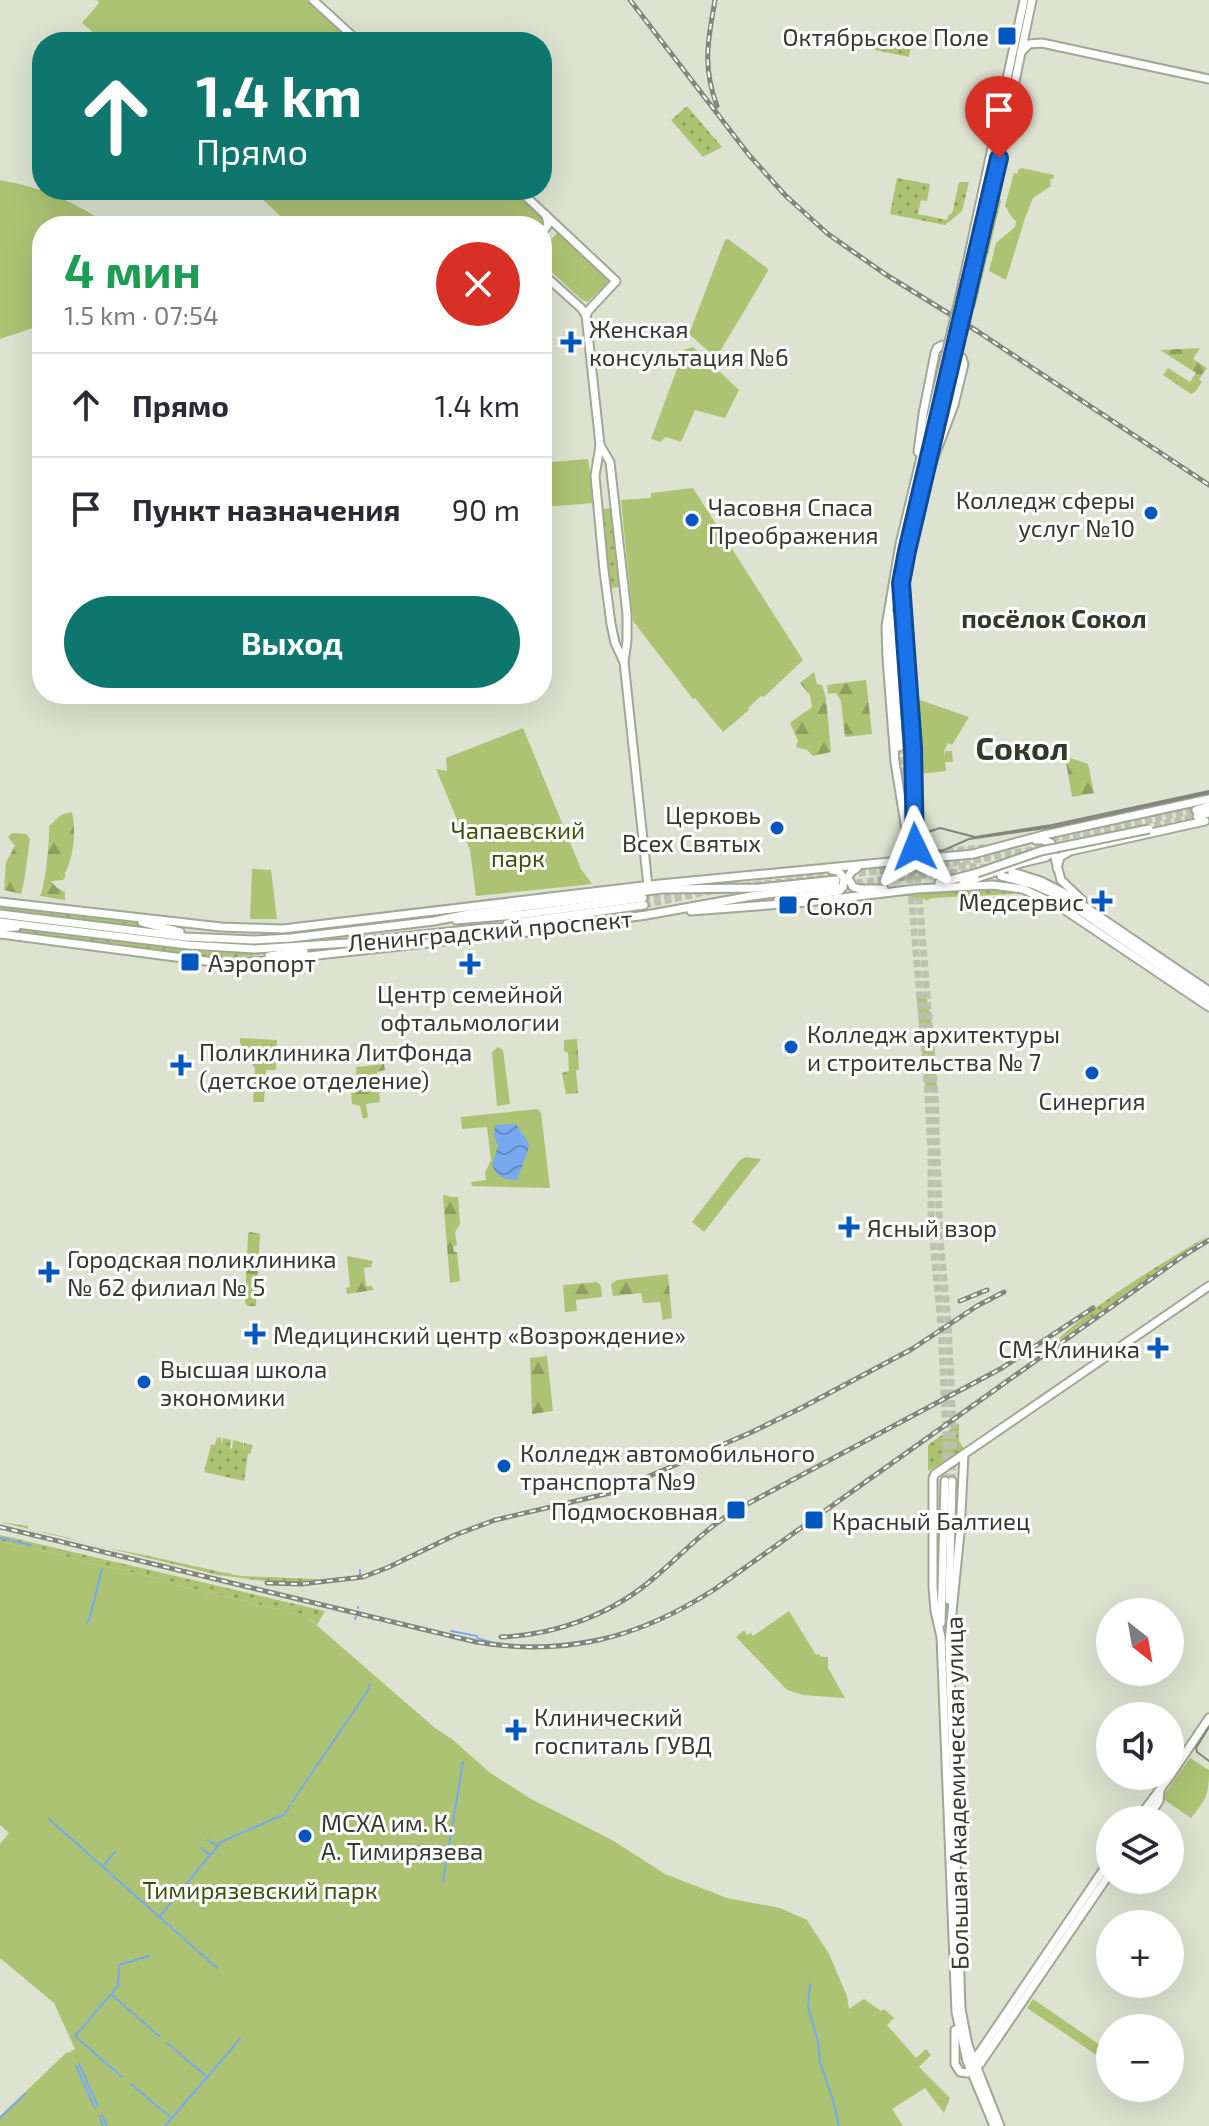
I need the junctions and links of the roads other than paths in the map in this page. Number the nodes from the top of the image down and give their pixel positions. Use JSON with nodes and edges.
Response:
{"nodes":[{"id":1,"x":313,"y":0,"type":"edge"},
{"id":2,"x":1024,"y":0,"type":"edge"},
{"id":3,"x":1032,"y":0,"type":"edge"},
{"id":4,"x":1027,"y":23,"type":"junction"},
{"id":5,"x":348,"y":32,"type":"edge"},
{"id":6,"x":1042,"y":43,"type":"junction"},
{"id":7,"x":1020,"y":53,"type":"junction"},
{"id":8,"x":1209,"y":79,"type":"edge"},
{"id":9,"x":986,"y":198,"type":"junction"},
{"id":10,"x":530,"y":200,"type":"edge"},
{"id":11,"x":546,"y":215,"type":"edge"},
{"id":12,"x":552,"y":220,"type":"edge"},
{"id":13,"x":552,"y":226,"type":"edge"},
{"id":14,"x":562,"y":229,"type":"junction"},
{"id":15,"x":552,"y":282,"type":"edge"},
{"id":16,"x":578,"y":305,"type":"junction"},
{"id":17,"x":591,"y":307,"type":"junction"},
{"id":18,"x":586,"y":315,"type":"junction"},
{"id":19,"x":600,"y":450,"type":"junction"},
{"id":20,"x":918,"y":488,"type":"junction"},
{"id":21,"x":597,"y":502,"type":"junction"},
{"id":22,"x":614,"y":502,"type":"junction"},
{"id":23,"x":901,"y":583,"type":"junction"},
{"id":24,"x":892,"y":597,"type":"junction"},
{"id":25,"x":627,"y":623,"type":"junction"},
{"id":26,"x":611,"y":624,"type":"junction"},
{"id":27,"x":624,"y":662,"type":"junction"},
{"id":28,"x":1209,"y":799,"type":"edge"},
{"id":29,"x":1209,"y":806,"type":"edge"},
{"id":30,"x":1208,"y":818,"type":"edge"},
{"id":31,"x":1039,"y":840,"type":"junction"},
{"id":32,"x":1017,"y":842,"type":"junction"},
{"id":33,"x":941,"y":857,"type":"junction"},
{"id":34,"x":891,"y":863,"type":"junction"},
{"id":35,"x":866,"y":865,"type":"junction"},
{"id":36,"x":1057,"y":868,"type":"junction"},
{"id":37,"x":820,"y":869,"type":"junction"},
{"id":38,"x":1012,"y":872,"type":"tunnel mouth"},
{"id":39,"x":1001,"y":876,"type":"tunnel mouth"},
{"id":40,"x":648,"y":886,"type":"junction"},
{"id":41,"x":949,"y":886,"type":"junction"},
{"id":42,"x":917,"y":889,"type":"junction"},
{"id":43,"x":908,"y":890,"type":"junction"},
{"id":44,"x":0,"y":902,"type":"edge"},
{"id":45,"x":745,"y":906,"type":"junction"},
{"id":46,"x":0,"y":914,"type":"edge"},
{"id":47,"x":107,"y":915,"type":"junction"},
{"id":48,"x":646,"y":915,"type":"junction"},
{"id":49,"x":434,"y":921,"type":"junction"},
{"id":50,"x":0,"y":922,"type":"edge"},
{"id":51,"x":562,"y":927,"type":"junction"},
{"id":52,"x":50,"y":928,"type":"junction"},
{"id":53,"x":485,"y":928,"type":"junction"},
{"id":54,"x":1095,"y":928,"type":"junction"},
{"id":55,"x":1119,"y":929,"type":"junction"},
{"id":56,"x":0,"y":933,"type":"edge"},
{"id":57,"x":210,"y":938,"type":"junction"},
{"id":58,"x":347,"y":943,"type":"junction"},
{"id":59,"x":1126,"y":943,"type":"junction"},
{"id":60,"x":219,"y":962,"type":"junction"},
{"id":61,"x":1209,"y":991,"type":"edge"},
{"id":62,"x":1209,"y":999,"type":"edge"},
{"id":63,"x":1209,"y":1007,"type":"edge"},
{"id":64,"x":1209,"y":1286,"type":"edge"},
{"id":65,"x":964,"y":1454,"type":"junction"},
{"id":66,"x":937,"y":1584,"type":"junction"},
{"id":67,"x":949,"y":1642,"type":"junction"},
{"id":68,"x":1209,"y":1718,"type":"edge"},
{"id":69,"x":1184,"y":1755,"type":"edge"},
{"id":70,"x":1160,"y":1791,"type":"joint"},
{"id":71,"x":1146,"y":1806,"type":"edge"},
{"id":72,"x":1156,"y":1806,"type":"edge"},
{"id":73,"x":1096,"y":1881,"type":"edge"},
{"id":74,"x":1096,"y":1893,"type":"edge"},
{"id":75,"x":956,"y":2012,"type":"junction"},
{"id":76,"x":968,"y":2045,"type":"junction"},
{"id":77,"x":982,"y":2048,"type":"junction"},
{"id":78,"x":973,"y":2067,"type":"junction"},
{"id":79,"x":997,"y":2126,"type":"edge"}],
"edges":[{"from":1,"to":5,"type":"main road"},
{"from":2,"to":9,"type":"main road"},
{"from":3,"to":4,"type":"main road"},
{"from":4,"to":6,"type":"main road"},
{"from":4,"to":7,"type":"main road"},
{"from":6,"to":7,"type":"main road"},
{"from":6,"to":8,"type":"main road"},
{"from":7,"to":9,"type":"main road"},
{"from":9,"to":20,"type":"main road","bridge":true},
{"from":10,"to":11,"type":"main road"},
{"from":12,"to":14,"type":"main road"},
{"from":13,"to":14,"type":"main road"},
{"from":14,"to":17,"type":"main road"},
{"from":15,"to":16,"type":"main road"},
{"from":16,"to":17,"type":"main road"},
{"from":16,"to":18,"type":"main road"},
{"from":17,"to":18,"type":"main road"},
{"from":18,"to":19,"type":"main road"},
{"from":19,"to":21,"type":"main road"},
{"from":19,"to":22,"type":"main road"},
{"from":20,"to":20,"type":"main road"},
{"from":20,"to":23,"type":"main road"},
{"from":20,"to":24,"type":"main road"},
{"from":21,"to":22,"type":"main road"},
{"from":21,"to":26,"type":"main road"},
{"from":22,"to":25,"type":"main road"},
{"from":23,"to":24,"type":"main road"},
{"from":23,"to":33,"type":"main road"},
{"from":24,"to":34,"type":"main road"},
{"from":25,"to":26,"type":"main road"},
{"from":25,"to":27,"type":"main road"},
{"from":26,"to":27,"type":"main road"},
{"from":27,"to":40,"type":"main road"},
{"from":28,"to":32,"type":"main road"},
{"from":29,"to":30,"type":"main road"},
{"from":30,"to":36,"type":"main road"},
{"from":30,"to":42,"type":"main road","bridge":true},
{"from":31,"to":32,"type":"main road"},
{"from":31,"to":36,"type":"main road"},
{"from":31,"to":41,"type":"main road"},
{"from":32,"to":33,"type":"main road"},
{"from":33,"to":34,"type":"main road"},
{"from":34,"to":35,"type":"main road"},
{"from":35,"to":37,"type":"main road"},
{"from":35,"to":43,"type":"main road"},
{"from":36,"to":55,"type":"main road"},
{"from":37,"to":40,"type":"main road"},
{"from":37,"to":45,"type":"main road"},
{"from":38,"to":55,"type":"main road"},
{"from":39,"to":59,"type":"main road"},
{"from":40,"to":47,"type":"main road"},
{"from":41,"to":42,"type":"main road"},
{"from":41,"to":54,"type":"main road"},
{"from":42,"to":43,"type":"main road"},
{"from":43,"to":45,"type":"main road"},
{"from":44,"to":47,"type":"main road"},
{"from":45,"to":48,"type":"main road"},
{"from":46,"to":57,"type":"main road","name":"Ленинградский проспект"},
{"from":47,"to":57,"type":"main road"},
{"from":48,"to":49,"type":"main road","name":"Ленинградский проспект"},
{"from":48,"to":51,"type":"main road","name":"Ленинградский проспект"},
{"from":49,"to":53,"type":"main road"},
{"from":49,"to":57,"type":"main road","name":"Ленинградский проспект"},
{"from":50,"to":52,"type":"main road","name":"Ленинградский проспект"},
{"from":51,"to":53,"type":"main road","name":"Ленинградский проспект"},
{"from":51,"to":60,"type":"main road"},
{"from":52,"to":56,"type":"main road"},
{"from":52,"to":58,"type":"main road","name":"Ленинградский проспект"},
{"from":53,"to":58,"type":"main road","name":"Ленинградский проспект"},
{"from":54,"to":59,"type":"main road"},
{"from":54,"to":63,"type":"main road"},
{"from":55,"to":61,"type":"main road"},
{"from":56,"to":60,"type":"main road"},
{"from":58,"to":60,"type":"main road"},
{"from":59,"to":62,"type":"main road"},
{"from":64,"to":65,"type":"main road"},
{"from":65,"to":66,"type":"main road","name":"Большая Академическая улица"},
{"from":65,"to":67,"type":"main road","name":"Большая Академическая улица"},
{"from":66,"to":67,"type":"main road"},
{"from":66,"to":75,"type":"main road","name":"Большая Академическая улица"},
{"from":67,"to":76,"type":"main road","name":"Большая Академическая улица"},
{"from":68,"to":69,"type":"main road"},
{"from":70,"to":71,"type":"main road"},
{"from":70,"to":72,"type":"main road"},
{"from":73,"to":77,"type":"main road"},
{"from":74,"to":78,"type":"main road"},
{"from":75,"to":78,"type":"main road","name":"Большая Академическая улица"},
{"from":75,"to":78,"type":"main road"},
{"from":76,"to":77,"type":"main road"},
{"from":76,"to":78,"type":"main road","name":"Большая Академическая улица"},
{"from":77,"to":78,"type":"main road"},
{"from":78,"to":79,"type":"main road","name":"Большая Академическая улица"}]}
